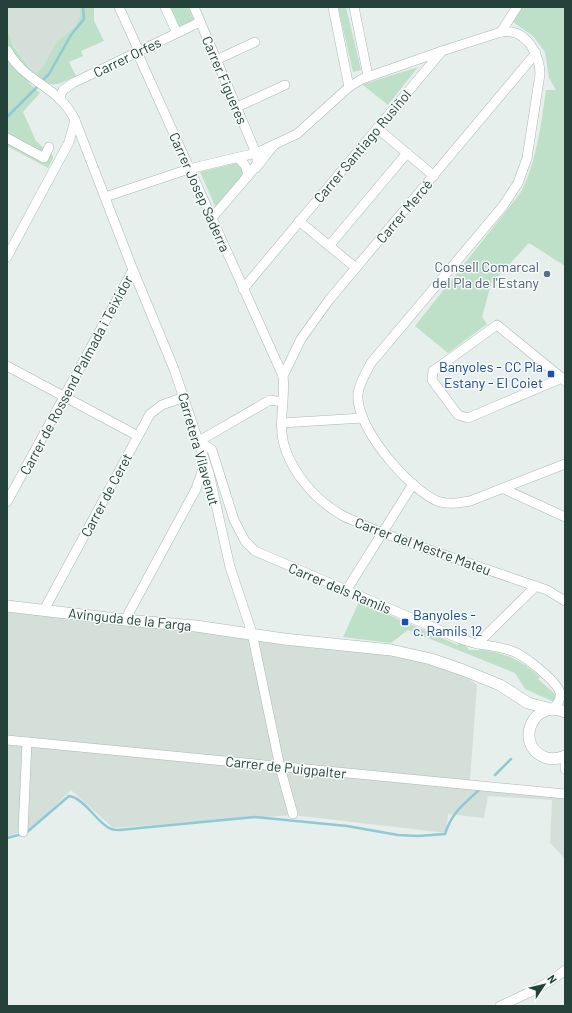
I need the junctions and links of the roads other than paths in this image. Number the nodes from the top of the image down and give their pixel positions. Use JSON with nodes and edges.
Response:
{"nodes":[{"id":1,"x":119,"y":7,"type":"edge"},
{"id":2,"x":165,"y":7,"type":"edge"},
{"id":3,"x":194,"y":7,"type":"edge"},
{"id":4,"x":333,"y":7,"type":"edge"},
{"id":5,"x":354,"y":7,"type":"edge"},
{"id":6,"x":517,"y":7,"type":"edge"},
{"id":7,"x":200,"y":22,"type":"junction"},
{"id":8,"x":501,"y":32,"type":"junction"},
{"id":9,"x":177,"y":33,"type":"junction"},
{"id":10,"x":255,"y":42,"type":"dead end"},
{"id":11,"x":7,"y":50,"type":"edge"},
{"id":12,"x":442,"y":51,"type":"junction"},
{"id":13,"x":137,"y":52,"type":"junction"},
{"id":14,"x":536,"y":54,"type":"junction"},
{"id":15,"x":216,"y":60,"type":"junction"},
{"id":16,"x":368,"y":76,"type":"junction"},
{"id":17,"x":285,"y":85,"type":"dead end"},
{"id":18,"x":349,"y":87,"type":"junction"},
{"id":19,"x":59,"y":99,"type":"junction"},
{"id":20,"x":237,"y":107,"type":"junction"},
{"id":21,"x":75,"y":120,"type":"junction"},
{"id":22,"x":377,"y":128,"type":"junction"},
{"id":23,"x":7,"y":138,"type":"edge"},
{"id":24,"x":69,"y":142,"type":"junction"},
{"id":25,"x":84,"y":143,"type":"junction"},
{"id":26,"x":274,"y":145,"type":"junction"},
{"id":27,"x":49,"y":147,"type":"dead end"},
{"id":28,"x":256,"y":153,"type":"junction"},
{"id":29,"x":407,"y":153,"type":"junction"},
{"id":30,"x":238,"y":158,"type":"junction"},
{"id":31,"x":189,"y":169,"type":"junction"},
{"id":32,"x":250,"y":174,"type":"junction"},
{"id":33,"x":434,"y":176,"type":"junction"},
{"id":34,"x":105,"y":197,"type":"junction"},
{"id":35,"x":212,"y":218,"type":"junction"},
{"id":36,"x":299,"y":221,"type":"junction"},
{"id":37,"x":329,"y":246,"type":"junction"},
{"id":38,"x":7,"y":257,"type":"edge"},
{"id":39,"x":356,"y":268,"type":"junction"},
{"id":40,"x":133,"y":270,"type":"junction"},
{"id":41,"x":243,"y":289,"type":"junction"},
{"id":42,"x":7,"y":366,"type":"edge"},
{"id":43,"x":283,"y":376,"type":"junction"},
{"id":44,"x":564,"y":380,"type":"edge"},
{"id":45,"x":64,"y":397,"type":"junction"},
{"id":46,"x":184,"y":397,"type":"junction"},
{"id":47,"x":282,"y":402,"type":"junction"},
{"id":48,"x":363,"y":418,"type":"junction"},
{"id":49,"x":281,"y":423,"type":"junction"},
{"id":50,"x":138,"y":436,"type":"junction"},
{"id":51,"x":199,"y":440,"type":"junction"},
{"id":52,"x":205,"y":463,"type":"junction"},
{"id":53,"x":565,"y":464,"type":"edge"},
{"id":54,"x":413,"y":484,"type":"junction"},
{"id":55,"x":196,"y":489,"type":"junction"},
{"id":56,"x":504,"y":489,"type":"junction"},
{"id":57,"x":214,"y":494,"type":"junction"},
{"id":58,"x":7,"y":502,"type":"edge"},
{"id":59,"x":565,"y":517,"type":"edge"},
{"id":60,"x":382,"y":533,"type":"junction"},
{"id":61,"x":536,"y":586,"type":"junction"},
{"id":62,"x":346,"y":591,"type":"junction"},
{"id":63,"x":565,"y":601,"type":"edge"},
{"id":64,"x":7,"y":606,"type":"edge"},
{"id":65,"x":44,"y":610,"type":"junction"},
{"id":66,"x":125,"y":620,"type":"junction"},
{"id":67,"x":252,"y":634,"type":"junction"},
{"id":68,"x":477,"y":644,"type":"junction"},
{"id":69,"x":523,"y":700,"type":"junction"},
{"id":70,"x":559,"y":710,"type":"edge"},
{"id":71,"x":530,"y":727,"type":"junction"},
{"id":72,"x":7,"y":740,"type":"edge"},
{"id":73,"x":27,"y":742,"type":"junction"},
{"id":74,"x":565,"y":756,"type":"edge"},
{"id":75,"x":565,"y":761,"type":"edge"},
{"id":76,"x":280,"y":767,"type":"junction"},
{"id":77,"x":565,"y":769,"type":"edge"},
{"id":78,"x":565,"y":794,"type":"edge"},
{"id":79,"x":293,"y":814,"type":"dead end"},
{"id":80,"x":23,"y":832,"type":"dead end"},
{"id":81,"x":565,"y":970,"type":"edge"},
{"id":82,"x":500,"y":1006,"type":"edge"}],
"edges":[{"from":1,"to":13,"type":"street","name":"Carrer Josep Saderra"},
{"from":2,"to":9,"type":"street"},
{"from":3,"to":7,"type":"street","name":"Carrer Figueres"},
{"from":4,"to":18,"type":"street"},
{"from":5,"to":16,"type":"street"},
{"from":6,"to":8,"type":"street"},
{"from":7,"to":9,"type":"street","name":"Carrer Orfes"},
{"from":7,"to":15,"type":"street","name":"Carrer Figueres"},
{"from":8,"to":12,"type":"street"},
{"from":8,"to":14,"type":"street"},
{"from":9,"to":13,"type":"street","name":"Carrer Orfes"},
{"from":10,"to":15,"type":"street"},
{"from":11,"to":19,"type":"street","name":"Carretera Vilavenut"},
{"from":12,"to":16,"type":"street"},
{"from":12,"to":22,"type":"street","name":"Carrer Santiago Rusiñol"},
{"from":13,"to":19,"type":"street","name":"Carrer Orfes"},
{"from":13,"to":31,"type":"street","name":"Carrer Josep Saderra"},
{"from":14,"to":33,"type":"street","name":"Carrer Mercè"},
{"from":14,"to":48,"type":"street"},
{"from":15,"to":20,"type":"street","name":"Carrer Figueres"},
{"from":16,"to":18,"type":"street"},
{"from":17,"to":20,"type":"street"},
{"from":18,"to":26,"type":"street"},
{"from":19,"to":21,"type":"street","name":"Carretera Vilavenut"},
{"from":20,"to":28,"type":"street","name":"Carrer Figueres"},
{"from":21,"to":24,"type":"street"},
{"from":21,"to":25,"type":"street","name":"Carretera Vilavenut"},
{"from":22,"to":29,"type":"street"},
{"from":22,"to":36,"type":"street","name":"Carrer Santiago Rusiñol"},
{"from":23,"to":27,"type":"street"},
{"from":24,"to":25,"type":"street"},
{"from":24,"to":38,"type":"street"},
{"from":25,"to":34,"type":"street","name":"Carretera Vilavenut"},
{"from":26,"to":28,"type":"street"},
{"from":26,"to":32,"type":"street"},
{"from":28,"to":30,"type":"street"},
{"from":28,"to":32,"type":"street"},
{"from":29,"to":33,"type":"street"},
{"from":29,"to":37,"type":"street"},
{"from":30,"to":31,"type":"street"},
{"from":30,"to":32,"type":"street"},
{"from":31,"to":34,"type":"street"},
{"from":31,"to":35,"type":"street","name":"Carrer Josep Saderra"},
{"from":32,"to":35,"type":"street"},
{"from":33,"to":39,"type":"street","name":"Carrer Mercè"},
{"from":34,"to":40,"type":"street","name":"Carretera Vilavenut"},
{"from":35,"to":41,"type":"street","name":"Carrer Josep Saderra"},
{"from":36,"to":37,"type":"street"},
{"from":36,"to":41,"type":"street","name":"Carrer Santiago Rusiñol"},
{"from":37,"to":39,"type":"street"},
{"from":39,"to":43,"type":"street","name":"Carrer Mercè"},
{"from":40,"to":45,"type":"street","name":"Carrer de Rossend Palmada i Teixidor"},
{"from":40,"to":46,"type":"street","name":"Carretera Vilavenut"},
{"from":41,"to":43,"type":"street","name":"Carrer Josep Saderra"},
{"from":42,"to":45,"type":"street"},
{"from":43,"to":47,"type":"street","name":"Carrer del Mestre Mateu"},
{"from":44,"to":44,"type":"street"},
{"from":45,"to":50,"type":"street"},
{"from":45,"to":58,"type":"street","name":"Carrer de Rossend Palmada i Teixidor"},
{"from":46,"to":50,"type":"street","name":"Carrer de Ceret"},
{"from":46,"to":51,"type":"street","name":"Carretera Vilavenut"},
{"from":47,"to":49,"type":"street","name":"Carrer del Mestre Mateu"},
{"from":47,"to":51,"type":"street"},
{"from":48,"to":49,"type":"street"},
{"from":48,"to":54,"type":"street"},
{"from":49,"to":60,"type":"street","name":"Carrer del Mestre Mateu"},
{"from":50,"to":65,"type":"street","name":"Carrer de Ceret"},
{"from":51,"to":52,"type":"street","name":"Carretera Vilavenut"},
{"from":51,"to":62,"type":"street","name":"Carrer dels Ramils"},
{"from":52,"to":55,"type":"street"},
{"from":52,"to":57,"type":"street","name":"Carretera Vilavenut"},
{"from":53,"to":56,"type":"street"},
{"from":54,"to":56,"type":"street"},
{"from":54,"to":60,"type":"street"},
{"from":55,"to":57,"type":"street"},
{"from":55,"to":66,"type":"street"},
{"from":56,"to":59,"type":"street"},
{"from":57,"to":67,"type":"street","name":"Carretera Vilavenut"},
{"from":60,"to":61,"type":"street","name":"Carrer del Mestre Mateu"},
{"from":60,"to":62,"type":"street"},
{"from":61,"to":63,"type":"street","name":"Carrer del Mestre Mateu"},
{"from":61,"to":68,"type":"street"},
{"from":62,"to":68,"type":"street","name":"Carrer dels Ramils"},
{"from":64,"to":65,"type":"street","name":"Avinguda de la Farga"},
{"from":65,"to":66,"type":"street","name":"Avinguda de la Farga"},
{"from":66,"to":67,"type":"street","name":"Avinguda de la Farga"},
{"from":67,"to":69,"type":"street"},
{"from":67,"to":76,"type":"street","name":"Carretera Vilavenut"},
{"from":68,"to":70,"type":"street","name":"Carrer dels Ramils"},
{"from":69,"to":70,"type":"street"},
{"from":69,"to":71,"type":"street"},
{"from":70,"to":71,"type":"street"},
{"from":71,"to":74,"type":"street"},
{"from":72,"to":73,"type":"street","name":"Carrer de Puigpalter"},
{"from":73,"to":76,"type":"street","name":"Carrer de Puigpalter"},
{"from":73,"to":80,"type":"street"},
{"from":75,"to":77,"type":"street"},
{"from":76,"to":78,"type":"street","name":"Carrer de Puigpalter"},
{"from":76,"to":79,"type":"street","name":"Carretera Vilavenut"},
{"from":81,"to":82,"type":"street"}]}
